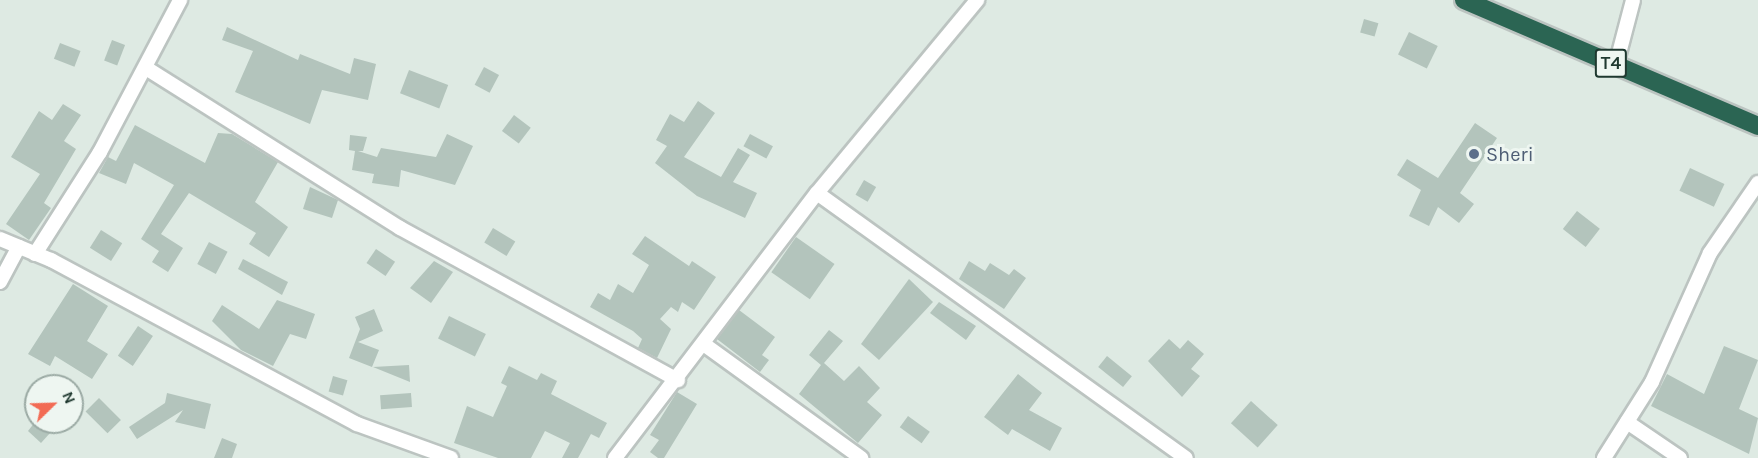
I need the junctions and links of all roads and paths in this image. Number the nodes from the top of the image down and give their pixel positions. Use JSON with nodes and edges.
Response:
{"nodes":[{"id":1,"x":180,"y":0,"type":"edge"},
{"id":2,"x":977,"y":0,"type":"edge"},
{"id":3,"x":1464,"y":0,"type":"edge"},
{"id":4,"x":1633,"y":0,"type":"edge"},
{"id":5,"x":1616,"y":65,"type":"junction"},
{"id":6,"x":146,"y":68,"type":"junction"},
{"id":7,"x":1758,"y":126,"type":"edge"},
{"id":8,"x":1758,"y":183,"type":"edge"},
{"id":9,"x":817,"y":193,"type":"junction"},
{"id":10,"x":0,"y":239,"type":"edge"},
{"id":11,"x":19,"y":247,"type":"junction"},
{"id":12,"x":35,"y":254,"type":"junction"},
{"id":13,"x":0,"y":282,"type":"edge"},
{"id":14,"x":705,"y":345,"type":"junction"},
{"id":15,"x":678,"y":380,"type":"junction"},
{"id":16,"x":1627,"y":422,"type":"junction"},
{"id":17,"x":451,"y":458,"type":"edge"},
{"id":18,"x":615,"y":458,"type":"edge"},
{"id":19,"x":861,"y":458,"type":"edge"},
{"id":20,"x":1186,"y":458,"type":"edge"},
{"id":21,"x":1604,"y":458,"type":"edge"},
{"id":22,"x":1680,"y":458,"type":"edge"}],
"edges":[{"from":1,"to":6,"type":"street"},
{"from":2,"to":9,"type":"street"},
{"from":3,"to":5,"type":"highway","number":"T4"},
{"from":4,"to":5,"type":"street"},
{"from":5,"to":7,"type":"highway","number":"T4"},
{"from":6,"to":12,"type":"street"},
{"from":6,"to":15,"type":"street"},
{"from":8,"to":16,"type":"street"},
{"from":9,"to":14,"type":"street"},
{"from":9,"to":20,"type":"street"},
{"from":10,"to":11,"type":"street"},
{"from":11,"to":12,"type":"street"},
{"from":11,"to":13,"type":"street"},
{"from":12,"to":17,"type":"street"},
{"from":14,"to":15,"type":"street"},
{"from":14,"to":19,"type":"street"},
{"from":15,"to":18,"type":"street"},
{"from":16,"to":21,"type":"street"},
{"from":16,"to":22,"type":"street"}]}
